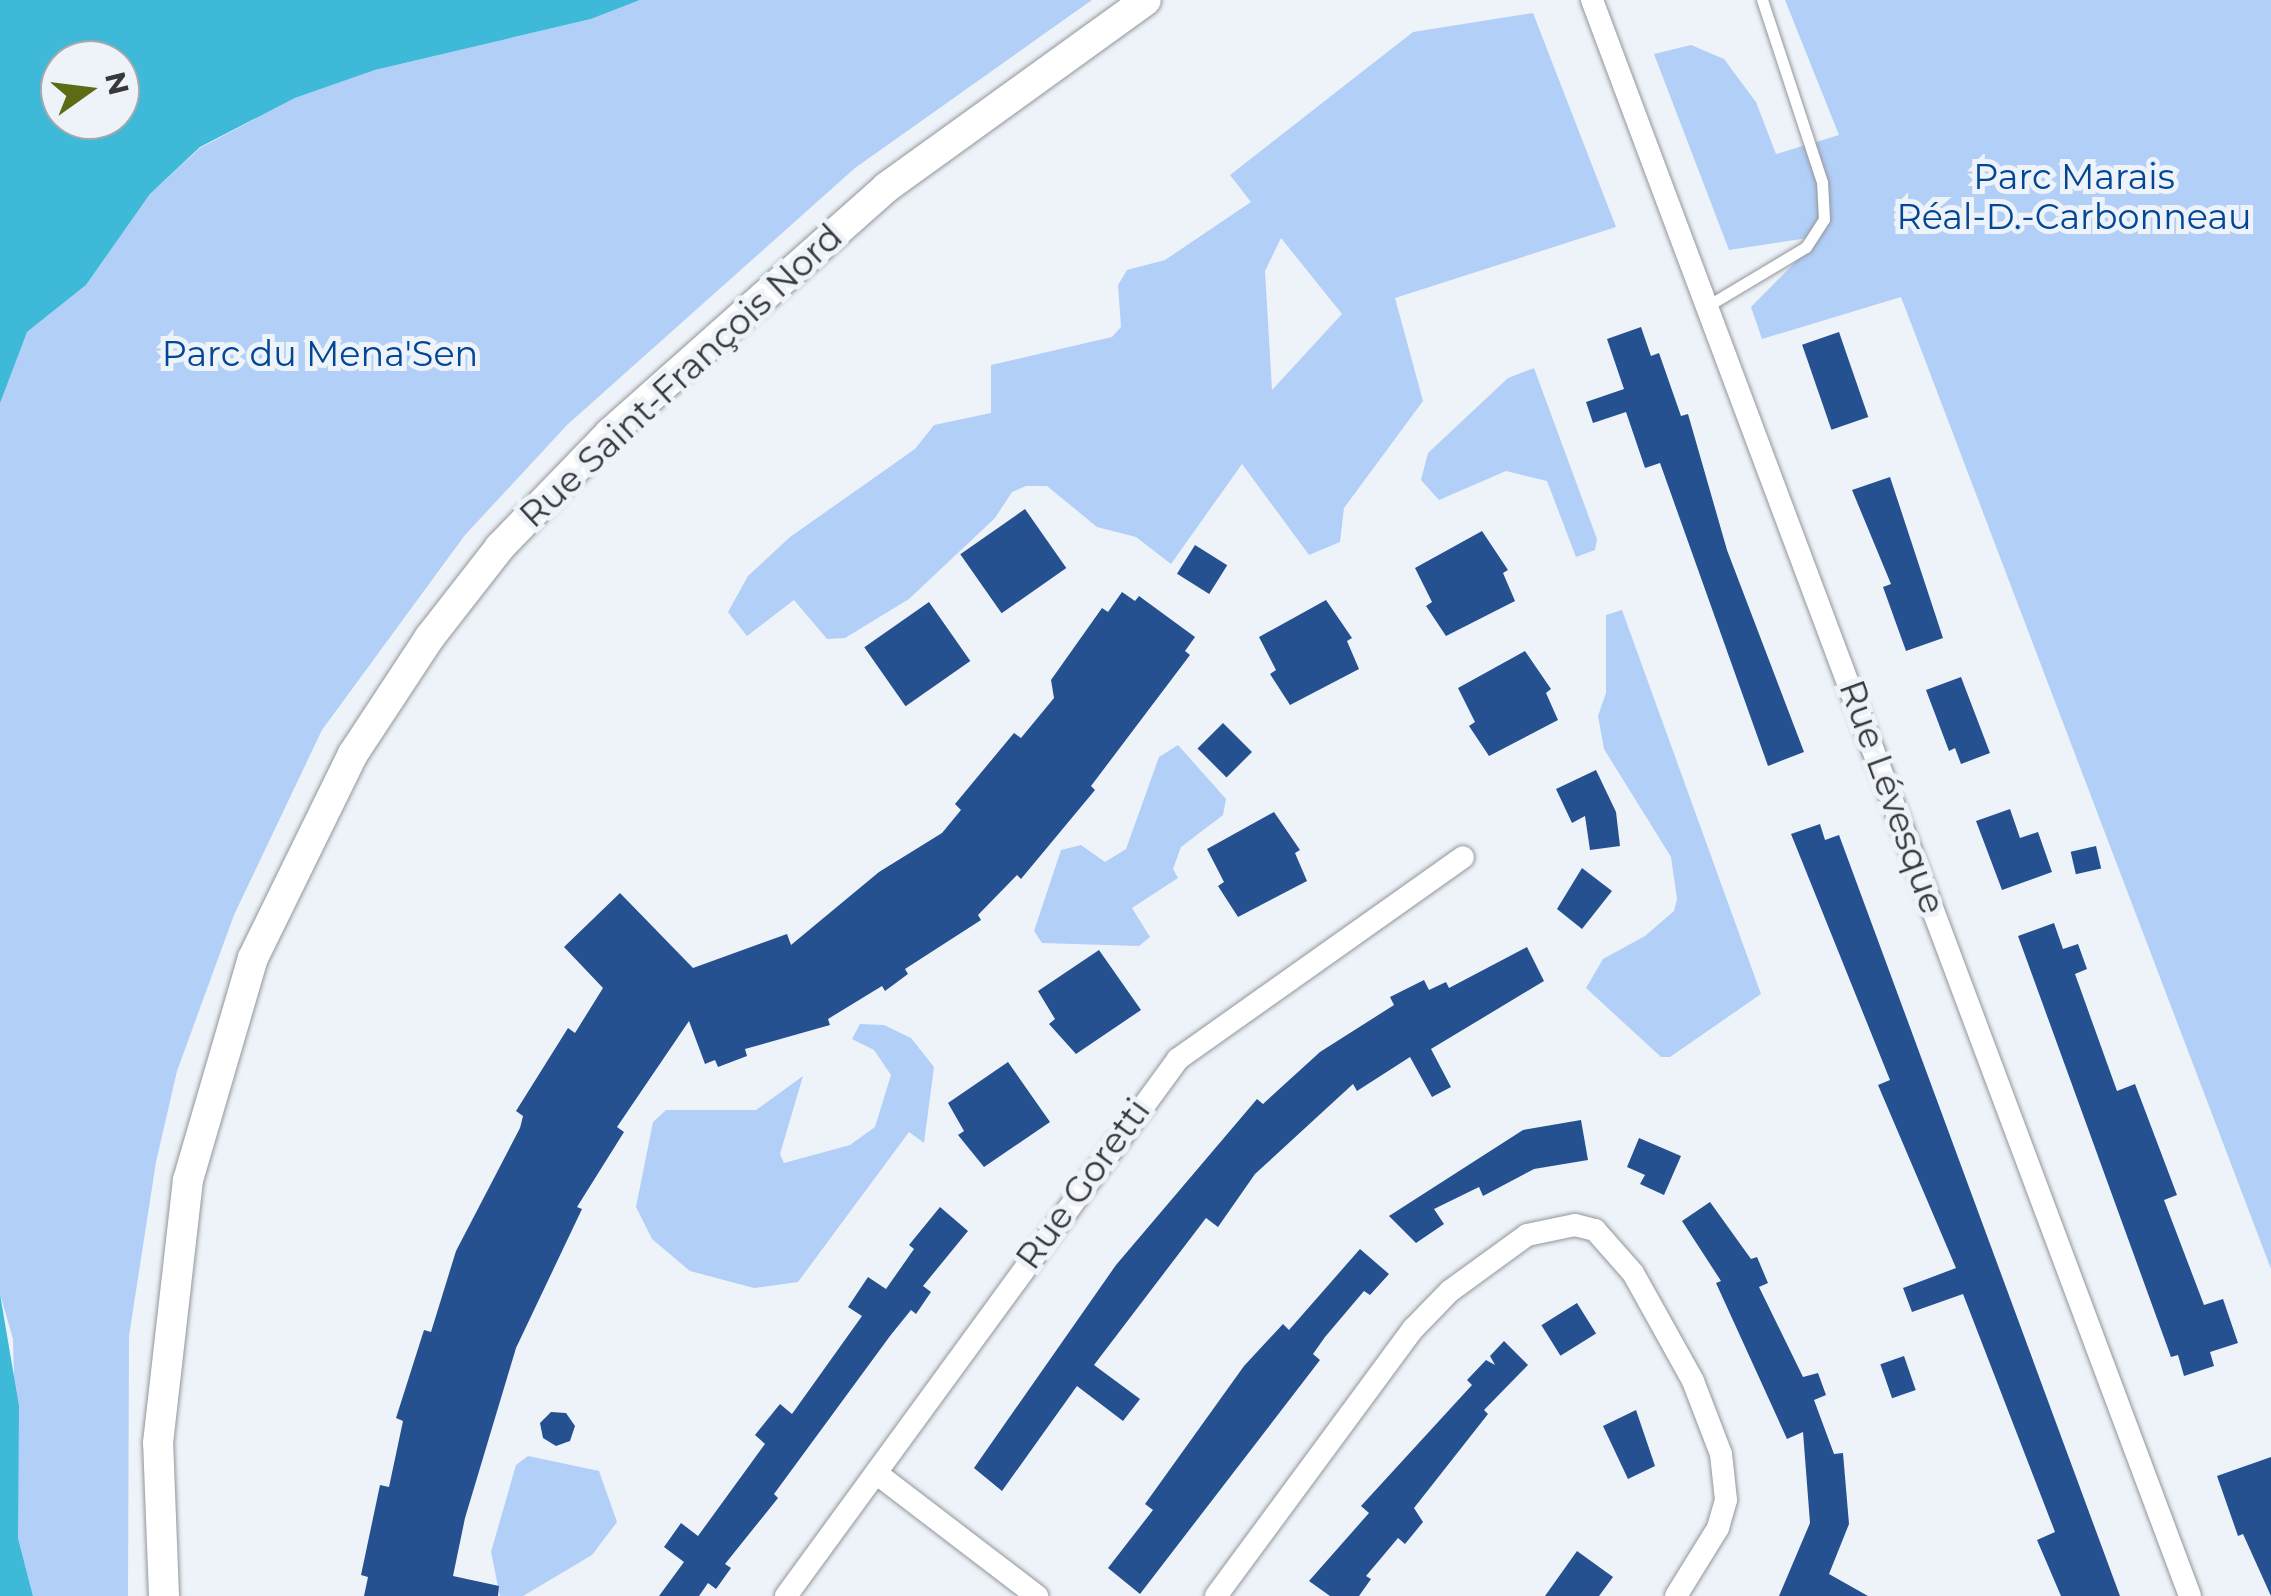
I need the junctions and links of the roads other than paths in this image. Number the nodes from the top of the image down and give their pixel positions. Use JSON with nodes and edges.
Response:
{"nodes":[{"id":1,"x":1146,"y":0,"type":"edge"},
{"id":2,"x":1593,"y":0,"type":"edge"},
{"id":3,"x":1762,"y":0,"type":"edge"},
{"id":4,"x":1708,"y":305,"type":"junction"},
{"id":5,"x":1463,"y":856,"type":"dead end"},
{"id":6,"x":876,"y":1473,"type":"junction"},
{"id":7,"x":164,"y":1596,"type":"edge"},
{"id":8,"x":786,"y":1596,"type":"edge"},
{"id":9,"x":1037,"y":1596,"type":"edge"},
{"id":10,"x":1216,"y":1596,"type":"edge"},
{"id":11,"x":1676,"y":1596,"type":"edge"},
{"id":12,"x":2190,"y":1596,"type":"edge"}],
"edges":[{"from":1,"to":7,"type":"street","name":"Rue Saint-François Nord"},
{"from":2,"to":4,"type":"street","name":"Rue Lévesque"},
{"from":3,"to":4,"type":"lane"},
{"from":4,"to":12,"type":"street","name":"Rue Lévesque"},
{"from":5,"to":6,"type":"street","name":"Rue Goretti"},
{"from":6,"to":8,"type":"street","name":"Rue Goretti"},
{"from":6,"to":9,"type":"street"},
{"from":10,"to":11,"type":"street"}]}
